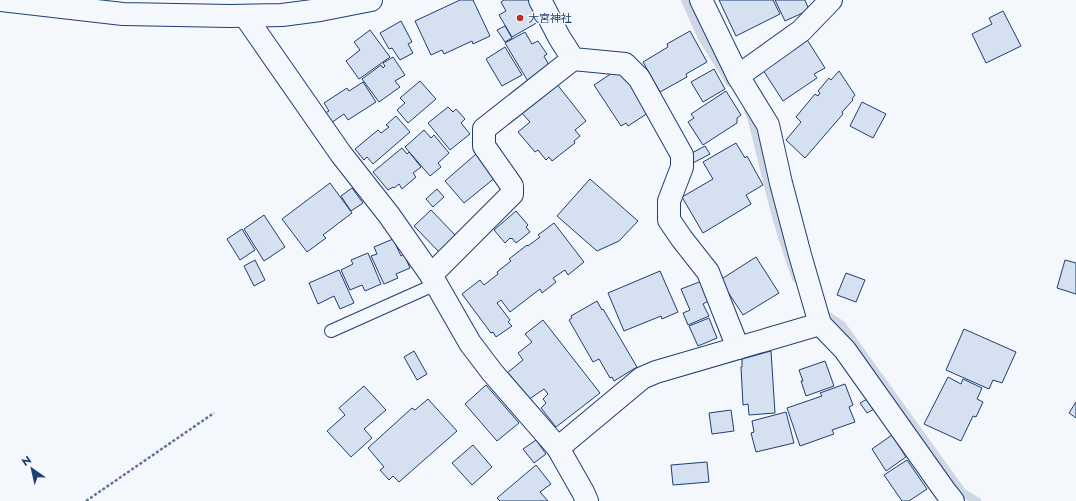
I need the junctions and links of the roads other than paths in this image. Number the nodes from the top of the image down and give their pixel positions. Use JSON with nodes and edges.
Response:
{"nodes":[{"id":1,"x":0,"y":0,"type":"edge"},
{"id":2,"x":371,"y":0,"type":"edge"},
{"id":3,"x":540,"y":0,"type":"edge"},
{"id":4,"x":701,"y":0,"type":"edge"},
{"id":5,"x":832,"y":0,"type":"edge"},
{"id":6,"x":245,"y":16,"type":"junction"},
{"id":7,"x":573,"y":59,"type":"junction"},
{"id":8,"x":738,"y":76,"type":"junction"},
{"id":9,"x":434,"y":279,"type":"junction"},
{"id":10,"x":818,"y":319,"type":"junction"},
{"id":11,"x":331,"y":331,"type":"dead end"},
{"id":12,"x":738,"y":348,"type":"junction"},
{"id":13,"x":558,"y":448,"type":"junction"},
{"id":14,"x":587,"y":501,"type":"edge"},
{"id":15,"x":953,"y":501,"type":"edge"}],
"edges":[{"from":1,"to":6,"type":"street"},
{"from":2,"to":6,"type":"street"},
{"from":3,"to":7,"type":"street"},
{"from":4,"to":8,"type":"street"},
{"from":5,"to":8,"type":"street"},
{"from":6,"to":9,"type":"street"},
{"from":7,"to":9,"type":"street"},
{"from":7,"to":12,"type":"street"},
{"from":8,"to":10,"type":"street"},
{"from":9,"to":11,"type":"lane"},
{"from":9,"to":13,"type":"street"},
{"from":10,"to":12,"type":"street"},
{"from":10,"to":15,"type":"street"},
{"from":12,"to":13,"type":"street"},
{"from":13,"to":14,"type":"street"}]}
